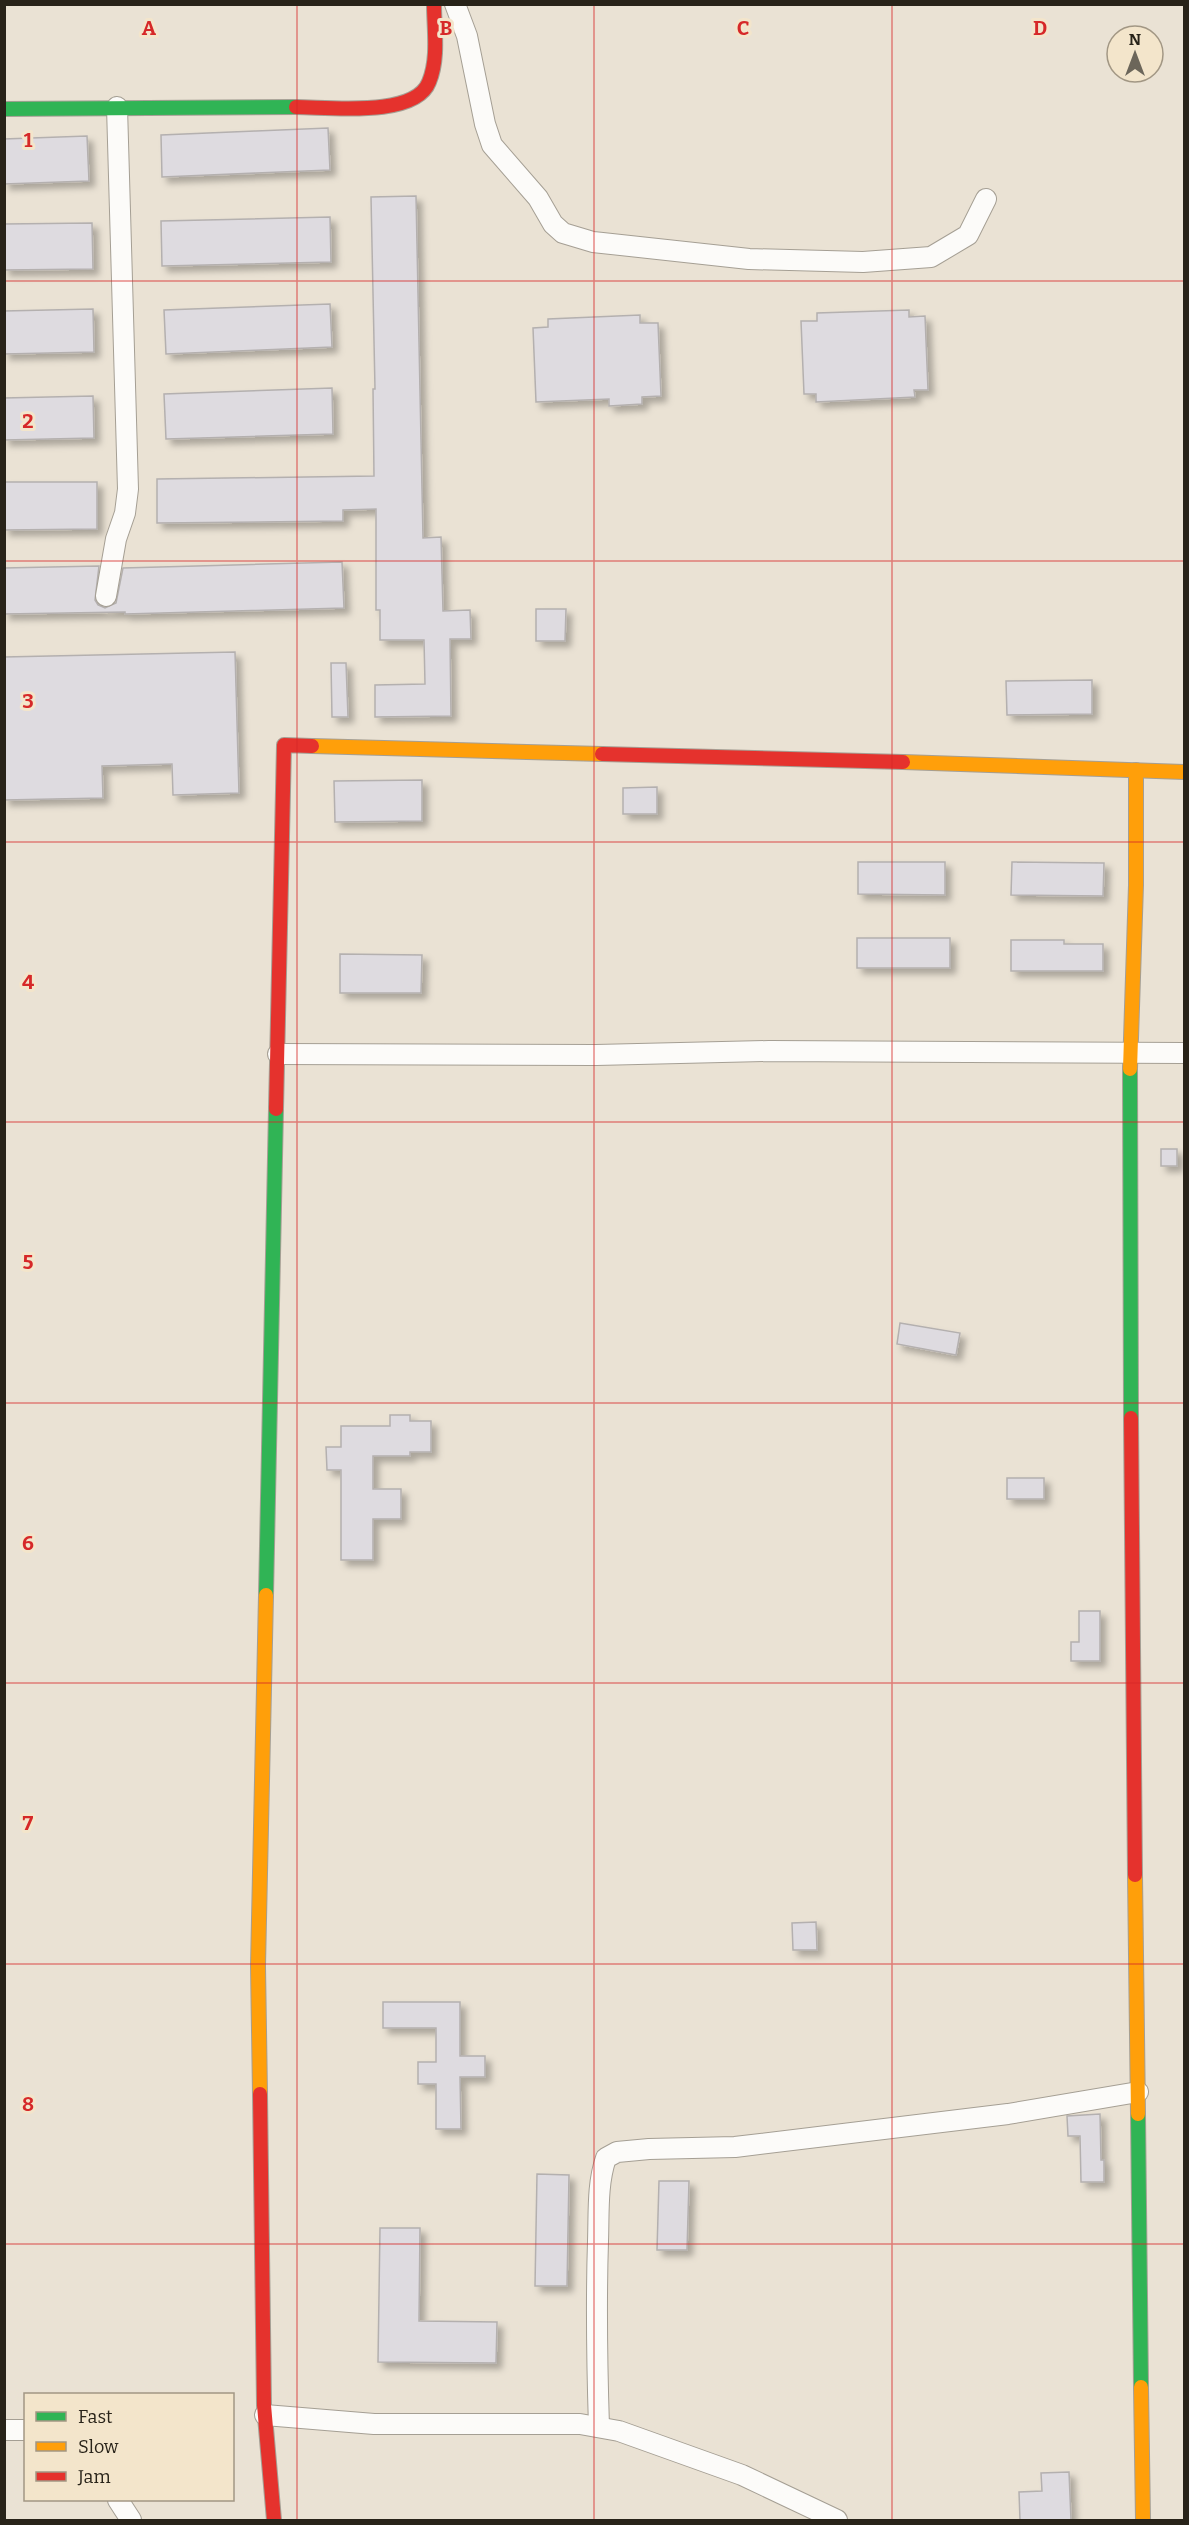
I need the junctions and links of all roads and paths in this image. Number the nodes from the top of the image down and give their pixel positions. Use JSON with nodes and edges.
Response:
{"nodes":[{"id":1,"x":434,"y":4,"type":"edge"},
{"id":2,"x":455,"y":4,"type":"edge"},
{"id":3,"x":117,"y":107,"type":"junction"},
{"id":4,"x":4,"y":109,"type":"edge"},
{"id":5,"x":986,"y":199,"type":"dead end"},
{"id":6,"x":106,"y":596,"type":"dead end"},
{"id":7,"x":1136,"y":770,"type":"junction"},
{"id":8,"x":1185,"y":772,"type":"edge"},
{"id":9,"x":1185,"y":1053,"type":"edge"},
{"id":10,"x":278,"y":1054,"type":"junction"},
{"id":11,"x":1130,"y":1054,"type":"junction"},
{"id":12,"x":1138,"y":2092,"type":"junction"},
{"id":13,"x":264,"y":2415,"type":"junction"},
{"id":14,"x":599,"y":2427,"type":"junction"},
{"id":15,"x":4,"y":2430,"type":"edge"},
{"id":16,"x":24,"y":2430,"type":"edge"},
{"id":17,"x":119,"y":2501,"type":"edge"},
{"id":18,"x":131,"y":2520,"type":"edge"},
{"id":19,"x":274,"y":2520,"type":"edge"},
{"id":20,"x":837,"y":2520,"type":"edge"},
{"id":21,"x":1143,"y":2520,"type":"edge"}],
"edges":[{"from":1,"to":3,"type":"street"},
{"from":2,"to":5,"type":"street"},
{"from":3,"to":4,"type":"street"},
{"from":3,"to":6,"type":"street"},
{"from":7,"to":8,"type":"street"},
{"from":7,"to":10,"type":"street"},
{"from":7,"to":11,"type":"street"},
{"from":9,"to":11,"type":"street"},
{"from":10,"to":11,"type":"street"},
{"from":10,"to":13,"type":"street"},
{"from":11,"to":12,"type":"street"},
{"from":12,"to":14,"type":"street"},
{"from":12,"to":21,"type":"street"},
{"from":13,"to":14,"type":"street"},
{"from":13,"to":19,"type":"street"},
{"from":14,"to":20,"type":"street"},
{"from":15,"to":16,"type":"street"},
{"from":17,"to":18,"type":"street"}]}
